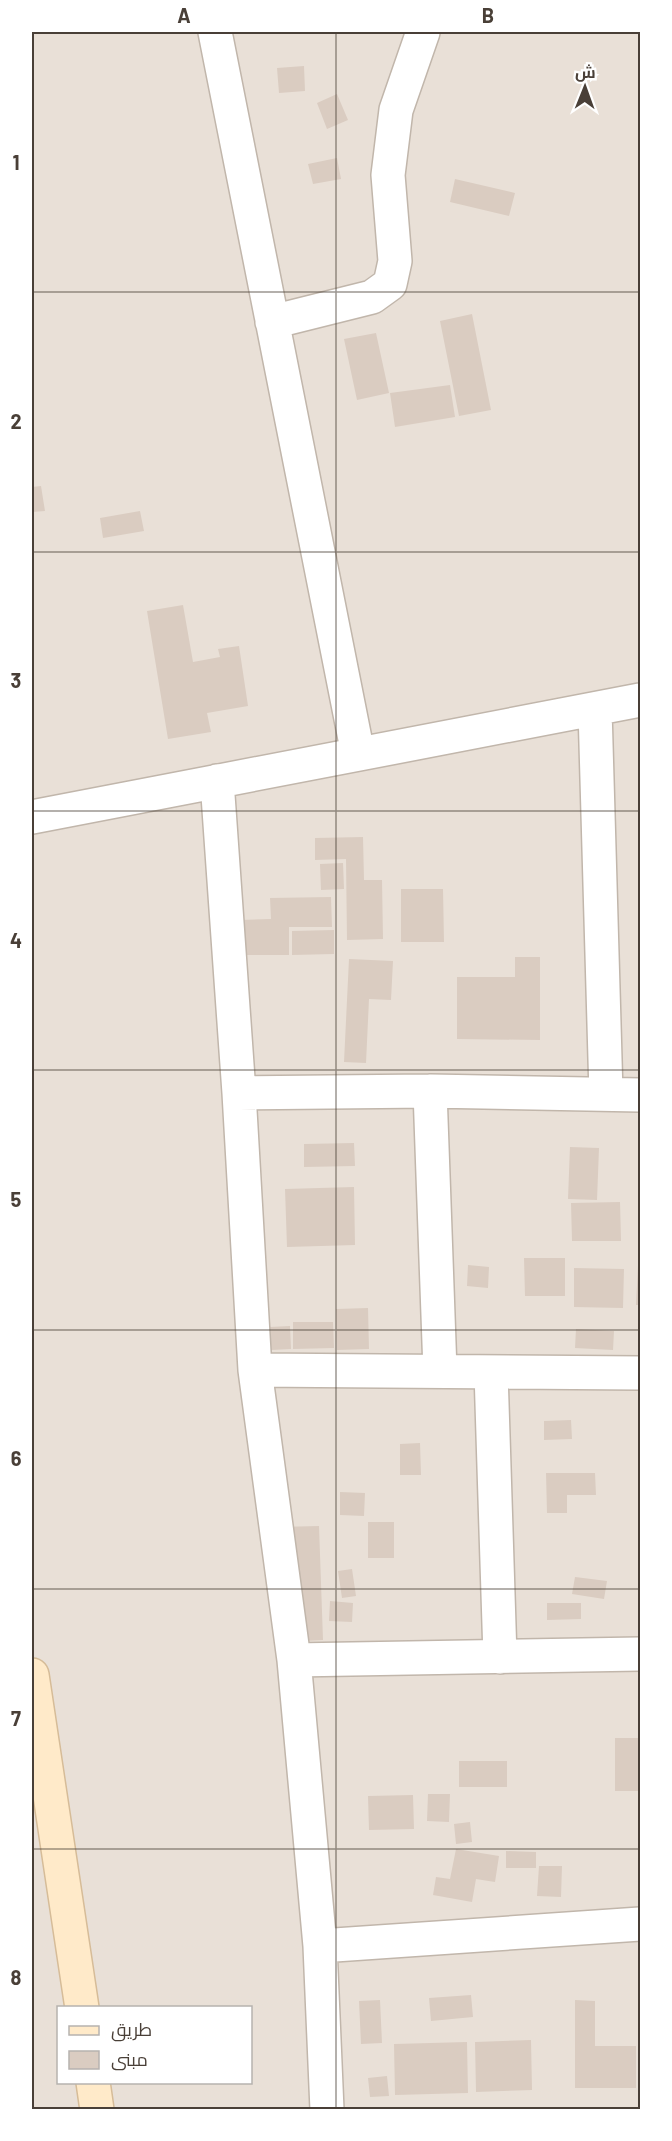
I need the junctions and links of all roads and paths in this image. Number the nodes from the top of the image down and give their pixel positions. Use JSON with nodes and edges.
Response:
{"nodes":[{"id":1,"x":214,"y":32,"type":"edge"},
{"id":2,"x":423,"y":32,"type":"edge"},
{"id":3,"x":272,"y":322,"type":"junction"},
{"id":4,"x":640,"y":700,"type":"edge"},
{"id":5,"x":595,"y":709,"type":"junction"},
{"id":6,"x":358,"y":754,"type":"junction"},
{"id":7,"x":217,"y":782,"type":"junction"},
{"id":8,"x":32,"y":817,"type":"edge"},
{"id":9,"x":430,"y":1091,"type":"junction"},
{"id":10,"x":239,"y":1093,"type":"junction"},
{"id":11,"x":606,"y":1094,"type":"junction"},
{"id":12,"x":640,"y":1095,"type":"edge"},
{"id":13,"x":255,"y":1370,"type":"junction"},
{"id":14,"x":440,"y":1371,"type":"junction"},
{"id":15,"x":491,"y":1372,"type":"junction"},
{"id":16,"x":640,"y":1374,"type":"edge"},
{"id":17,"x":640,"y":1654,"type":"edge"},
{"id":18,"x":500,"y":1657,"type":"junction"},
{"id":19,"x":294,"y":1660,"type":"junction"},
{"id":20,"x":32,"y":1675,"type":"edge"},
{"id":21,"x":640,"y":1924,"type":"edge"},
{"id":22,"x":320,"y":1946,"type":"junction"},
{"id":23,"x":82,"y":2006,"type":"edge"},
{"id":24,"x":93,"y":2084,"type":"edge"},
{"id":25,"x":97,"y":2109,"type":"edge"},
{"id":26,"x":327,"y":2109,"type":"edge"}],
"edges":[{"from":1,"to":3,"type":"street"},
{"from":2,"to":3,"type":"street"},
{"from":3,"to":6,"type":"street"},
{"from":4,"to":5,"type":"street"},
{"from":5,"to":6,"type":"street"},
{"from":5,"to":11,"type":"street"},
{"from":6,"to":7,"type":"street"},
{"from":7,"to":8,"type":"street"},
{"from":7,"to":10,"type":"street"},
{"from":9,"to":10,"type":"street"},
{"from":9,"to":11,"type":"street"},
{"from":9,"to":14,"type":"street"},
{"from":10,"to":13,"type":"street"},
{"from":11,"to":12,"type":"street"},
{"from":13,"to":14,"type":"street"},
{"from":13,"to":19,"type":"street"},
{"from":14,"to":15,"type":"street"},
{"from":15,"to":16,"type":"street"},
{"from":15,"to":18,"type":"street"},
{"from":17,"to":18,"type":"street"},
{"from":18,"to":19,"type":"street"},
{"from":19,"to":22,"type":"street"},
{"from":20,"to":23,"type":"main road"},
{"from":21,"to":22,"type":"street"},
{"from":22,"to":26,"type":"street"},
{"from":24,"to":25,"type":"main road"}]}
